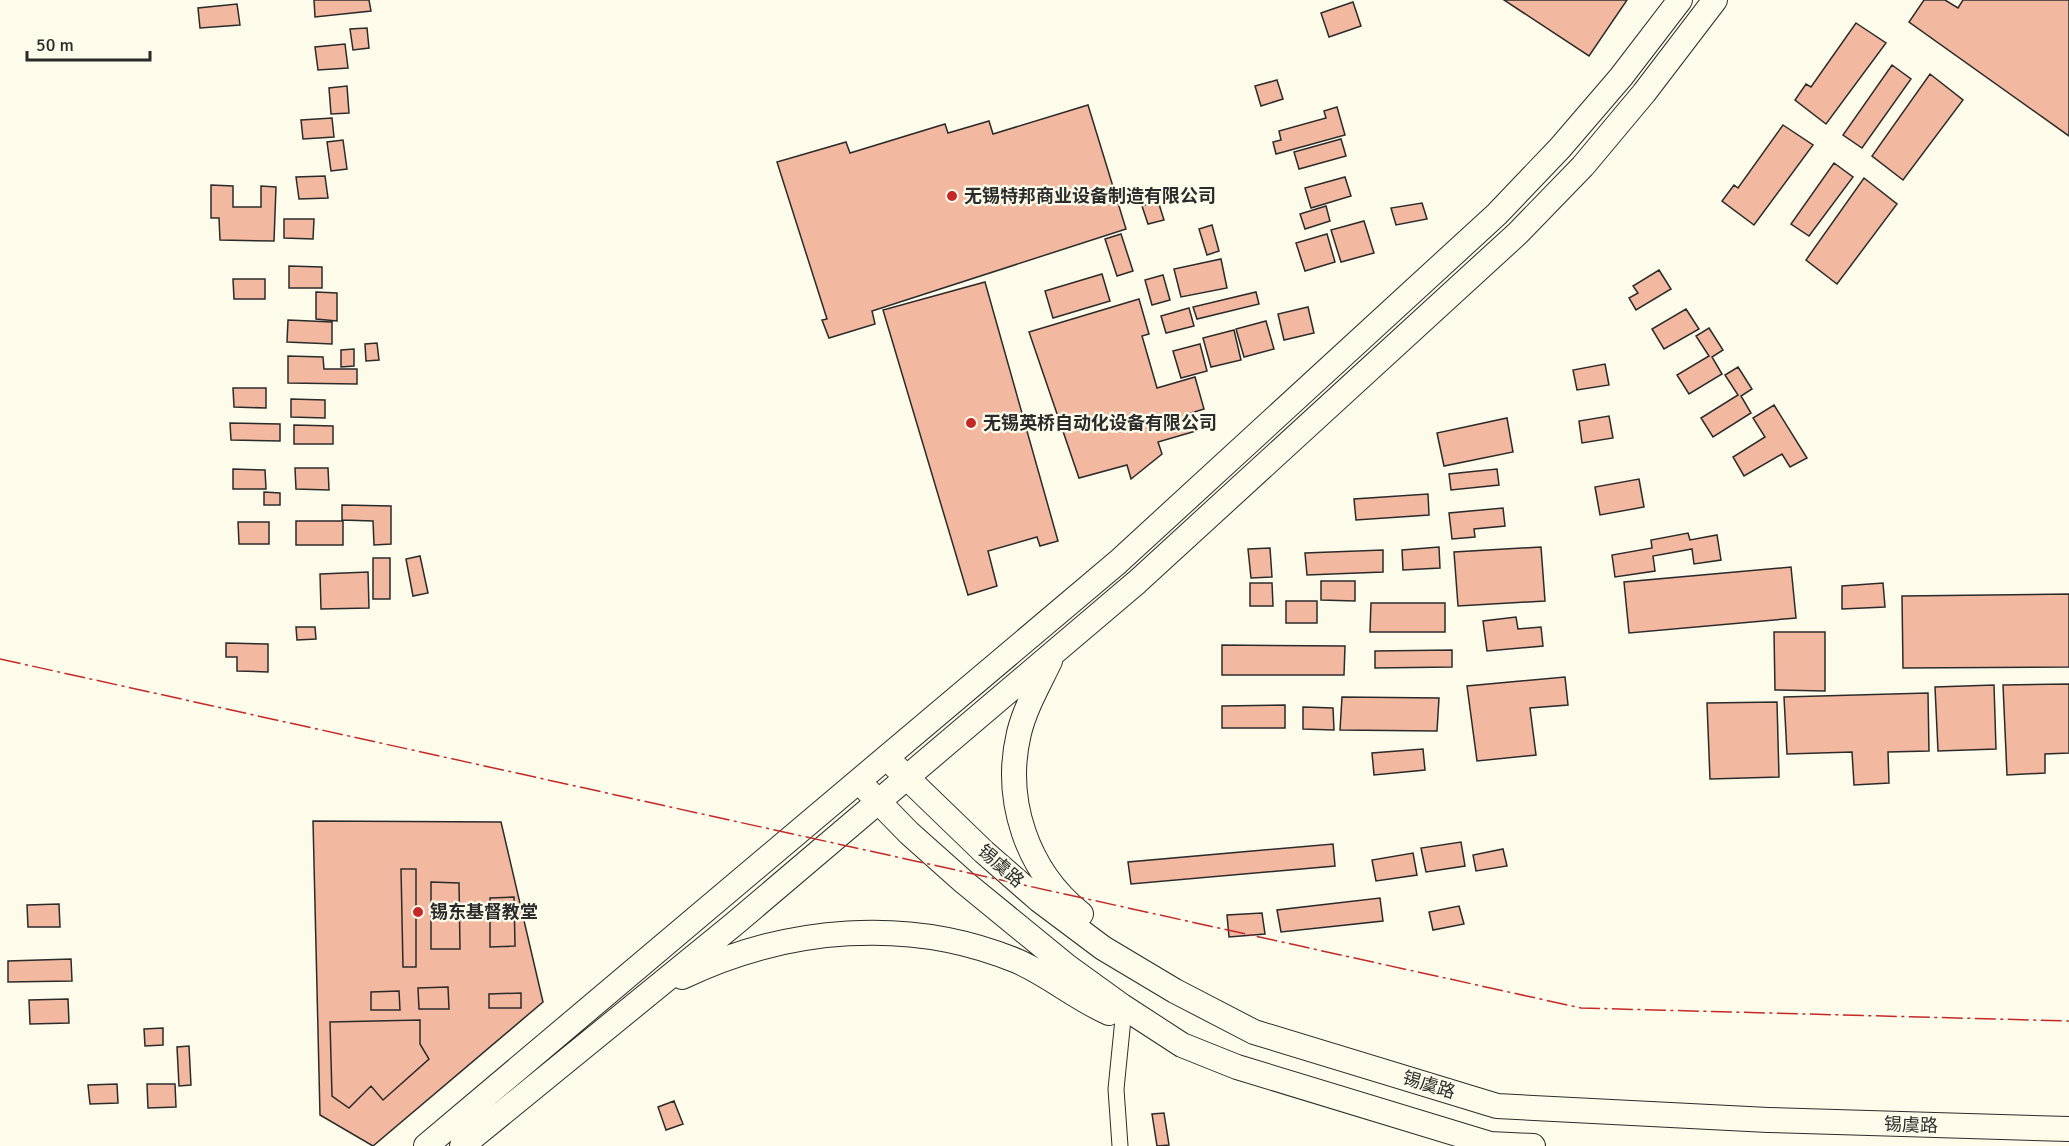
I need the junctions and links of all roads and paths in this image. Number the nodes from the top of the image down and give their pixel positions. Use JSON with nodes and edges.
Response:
{"nodes":[{"id":1,"x":1680,"y":0,"type":"edge"},
{"id":2,"x":1715,"y":0,"type":"edge"},
{"id":3,"x":1054,"y":652,"type":"junction"},
{"id":4,"x":887,"y":757,"type":"junction"},
{"id":5,"x":905,"y":777,"type":"junction"},
{"id":6,"x":859,"y":780,"type":"junction"},
{"id":7,"x":877,"y":802,"type":"junction"},
{"id":8,"x":1175,"y":991,"type":"junction"},
{"id":9,"x":647,"y":994,"type":"junction"},
{"id":10,"x":1123,"y":1019,"type":"junction"},
{"id":11,"x":1182,"y":1045,"type":"junction"},
{"id":12,"x":2069,"y":1129,"type":"edge"},
{"id":13,"x":426,"y":1146,"type":"edge"},
{"id":14,"x":462,"y":1146,"type":"edge"},
{"id":15,"x":1120,"y":1146,"type":"edge"},
{"id":16,"x":1533,"y":1146,"type":"edge"}],
"edges":[{"from":1,"to":4,"type":"main road"},
{"from":2,"to":3,"type":"main road"},
{"from":3,"to":5,"type":"main road"},
{"from":3,"to":8,"type":"main road"},
{"from":4,"to":5,"type":"main road","name":"锡虞路"},
{"from":4,"to":6,"type":"main road"},
{"from":5,"to":7,"type":"main road"},
{"from":5,"to":8,"type":"main road","name":"锡虞路"},
{"from":6,"to":7,"type":"main road","name":"锡虞路"},
{"from":6,"to":13,"type":"main road"},
{"from":7,"to":9,"type":"main road"},
{"from":7,"to":11,"type":"main road","name":"锡虞路"},
{"from":8,"to":12,"type":"main road","name":"锡虞路"},
{"from":9,"to":10,"type":"main road"},
{"from":9,"to":14,"type":"main road"},
{"from":10,"to":11,"type":"main road"},
{"from":10,"to":15,"type":"street"},
{"from":11,"to":16,"type":"main road","name":"锡虞路"}]}
